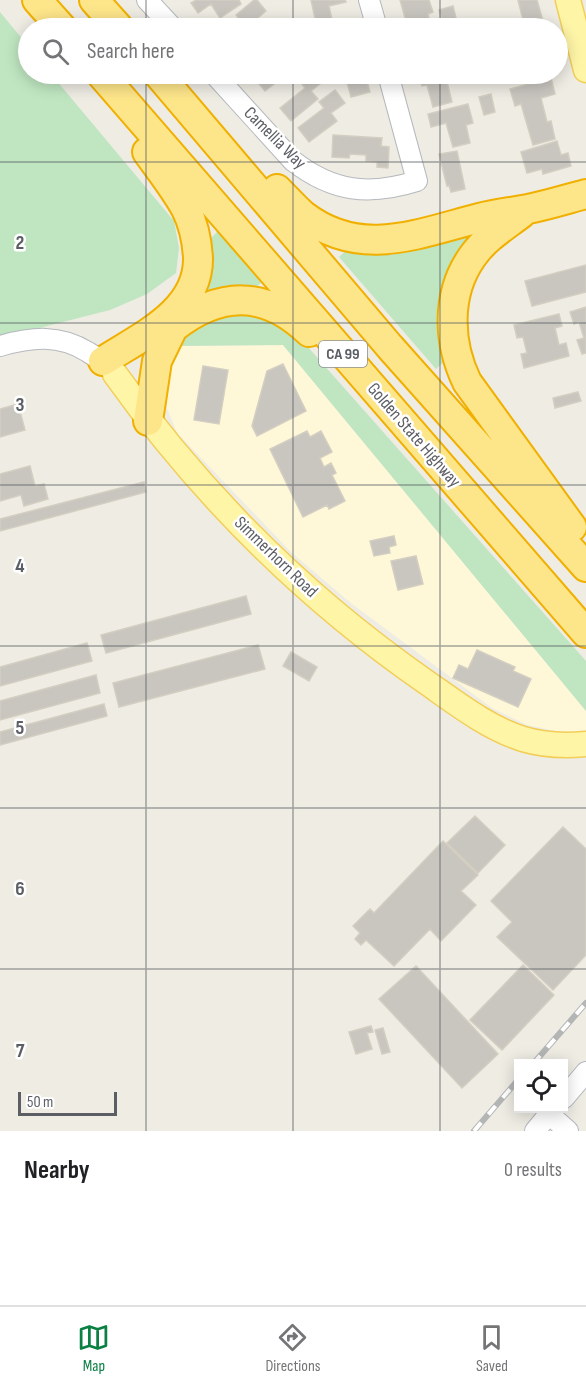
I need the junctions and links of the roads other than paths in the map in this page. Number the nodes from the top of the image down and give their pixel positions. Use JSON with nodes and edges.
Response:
{"nodes":[{"id":1,"x":37,"y":0,"type":"edge"},
{"id":2,"x":94,"y":0,"type":"edge"},
{"id":3,"x":147,"y":0,"type":"edge"},
{"id":4,"x":369,"y":0,"type":"edge"},
{"id":5,"x":568,"y":0,"type":"edge"},
{"id":6,"x":53,"y":18,"type":"edge"},
{"id":7,"x":110,"y":18,"type":"edge"},
{"id":8,"x":163,"y":18,"type":"edge"},
{"id":9,"x":374,"y":18,"type":"edge"},
{"id":10,"x":586,"y":70,"type":"edge"},
{"id":11,"x":100,"y":84,"type":"edge"},
{"id":12,"x":110,"y":84,"type":"edge"},
{"id":13,"x":168,"y":84,"type":"edge"},
{"id":14,"x":170,"y":84,"type":"edge"},
{"id":15,"x":222,"y":84,"type":"edge"},
{"id":16,"x":391,"y":84,"type":"edge"},
{"id":17,"x":586,"y":194,"type":"edge"},
{"id":18,"x":527,"y":209,"type":"junction"},
{"id":19,"x":173,"y":328,"type":"junction"},
{"id":20,"x":0,"y":346,"type":"edge"},
{"id":21,"x":109,"y":367,"type":"junction"},
{"id":22,"x":394,"y":414,"type":"junction"},
{"id":23,"x":148,"y":421,"type":"junction"},
{"id":24,"x":586,"y":545,"type":"edge"},
{"id":25,"x":586,"y":567,"type":"edge"},
{"id":26,"x":586,"y":633,"type":"edge"},
{"id":27,"x":586,"y":744,"type":"edge"},
{"id":28,"x":586,"y":1072,"type":"edge"},
{"id":29,"x":568,"y":1093,"type":"edge"},
{"id":30,"x":550,"y":1113,"type":"edge"},
{"id":31,"x":554,"y":1113,"type":"edge"},
{"id":32,"x":535,"y":1131,"type":"edge"},
{"id":33,"x":568,"y":1131,"type":"edge"}],
"edges":[{"from":1,"to":6,"type":"highway"},
{"from":2,"to":7,"type":"highway"},
{"from":3,"to":8,"type":"street"},
{"from":4,"to":9,"type":"street"},
{"from":5,"to":10,"type":"main road"},
{"from":11,"to":21,"type":"highway"},
{"from":12,"to":22,"type":"highway","name":"Golden State Highway","number":"CA 99"},
{"from":13,"to":25,"type":"highway","number":"CA 99"},
{"from":14,"to":18,"type":"highway"},
{"from":15,"to":16,"type":"street","name":"Camellia Way"},
{"from":17,"to":18,"type":"highway"},
{"from":18,"to":24,"type":"highway"},
{"from":19,"to":21,"type":"highway"},
{"from":19,"to":22,"type":"highway"},
{"from":19,"to":23,"type":"highway"},
{"from":20,"to":21,"type":"street","name":"Simmerhorn Road"},
{"from":21,"to":23,"type":"main road","name":"Simmerhorn Road"},
{"from":22,"to":26,"type":"highway","name":"Golden State Highway","number":"CA 99"},
{"from":23,"to":27,"type":"main road","name":"Simmerhorn Road"},
{"from":28,"to":29,"type":"street"},
{"from":30,"to":32,"type":"street"},
{"from":31,"to":33,"type":"street"}]}
